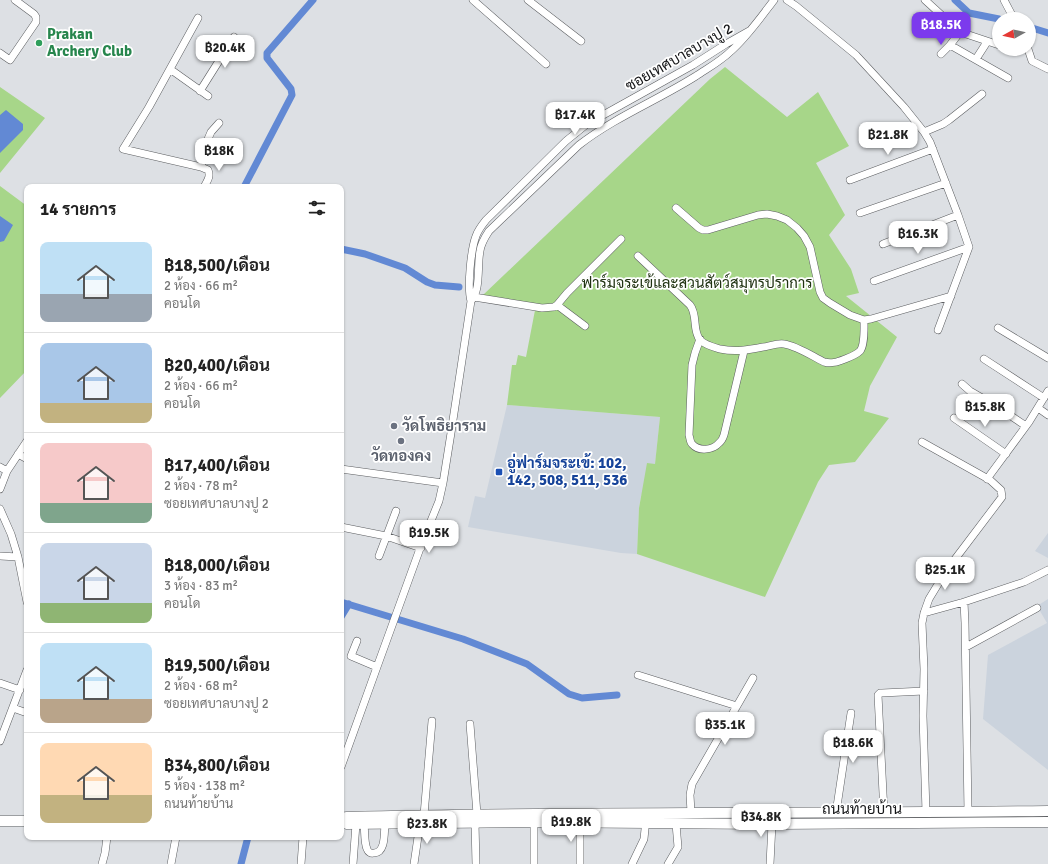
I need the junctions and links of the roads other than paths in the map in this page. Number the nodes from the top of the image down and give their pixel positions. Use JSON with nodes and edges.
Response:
{"nodes":[{"id":1,"x":15,"y":0,"type":"edge"},
{"id":2,"x":473,"y":0,"type":"edge"},
{"id":3,"x":528,"y":0,"type":"edge"},
{"id":4,"x":774,"y":0,"type":"edge"},
{"id":5,"x":787,"y":0,"type":"edge"},
{"id":6,"x":925,"y":0,"type":"edge"},
{"id":7,"x":1006,"y":1,"type":"edge"},
{"id":8,"x":936,"y":11,"type":"junction"},
{"id":9,"x":1011,"y":12,"type":"edge"},
{"id":10,"x":198,"y":18,"type":"dead end"},
{"id":11,"x":921,"y":27,"type":"dead end"},
{"id":12,"x":749,"y":32,"type":"junction"},
{"id":13,"x":960,"y":32,"type":"junction"},
{"id":14,"x":234,"y":37,"type":"dead end"},
{"id":15,"x":581,"y":41,"type":"dead end"},
{"id":16,"x":988,"y":42,"type":"junction"},
{"id":17,"x":992,"y":43,"type":"edge"},
{"id":18,"x":950,"y":44,"type":"junction"},
{"id":19,"x":0,"y":53,"type":"edge"},
{"id":20,"x":941,"y":54,"type":"dead end"},
{"id":21,"x":1030,"y":56,"type":"edge"},
{"id":22,"x":976,"y":59,"type":"junction"},
{"id":23,"x":546,"y":64,"type":"dead end"},
{"id":24,"x":170,"y":69,"type":"junction"},
{"id":25,"x":1048,"y":69,"type":"edge"},
{"id":26,"x":1008,"y":78,"type":"dead end"},
{"id":27,"x":200,"y":90,"type":"junction"},
{"id":28,"x":982,"y":94,"type":"dead end"},
{"id":29,"x":208,"y":96,"type":"dead end"},
{"id":30,"x":219,"y":123,"type":"dead end"},
{"id":31,"x":924,"y":132,"type":"junction"},
{"id":32,"x":933,"y":149,"type":"junction"},
{"id":33,"x":201,"y":167,"type":"junction"},
{"id":34,"x":850,"y":180,"type":"dead end"},
{"id":35,"x":946,"y":183,"type":"junction"},
{"id":36,"x":206,"y":184,"type":"edge"},
{"id":37,"x":676,"y":208,"type":"dead end"},
{"id":38,"x":860,"y":213,"type":"dead end"},
{"id":39,"x":958,"y":215,"type":"junction"},
{"id":40,"x":621,"y":239,"type":"dead end"},
{"id":41,"x":883,"y":244,"type":"dead end"},
{"id":42,"x":969,"y":247,"type":"junction"},
{"id":43,"x":638,"y":256,"type":"dead end"},
{"id":44,"x":874,"y":281,"type":"dead end"},
{"id":45,"x":951,"y":296,"type":"junction"},
{"id":46,"x":472,"y":299,"type":"junction"},
{"id":47,"x":557,"y":305,"type":"junction"},
{"id":48,"x":864,"y":320,"type":"junction"},
{"id":49,"x":585,"y":326,"type":"dead end"},
{"id":50,"x":998,"y":328,"type":"dead end"},
{"id":51,"x":938,"y":330,"type":"dead end"},
{"id":52,"x":700,"y":339,"type":"junction"},
{"id":53,"x":744,"y":351,"type":"junction"},
{"id":54,"x":984,"y":358,"type":"dead end"},
{"id":55,"x":1048,"y":358,"type":"edge"},
{"id":56,"x":962,"y":384,"type":"dead end"},
{"id":57,"x":1046,"y":394,"type":"edge"},
{"id":58,"x":1038,"y":408,"type":"junction"},
{"id":59,"x":1048,"y":415,"type":"edge"},
{"id":60,"x":954,"y":418,"type":"dead end"},
{"id":61,"x":1026,"y":426,"type":"junction"},
{"id":62,"x":922,"y":442,"type":"dead end"},
{"id":63,"x":24,"y":445,"type":"edge"},
{"id":64,"x":18,"y":454,"type":"junction"},
{"id":65,"x":1006,"y":454,"type":"junction"},
{"id":66,"x":24,"y":457,"type":"edge"},
{"id":67,"x":0,"y":467,"type":"edge"},
{"id":68,"x":344,"y":468,"type":"edge"},
{"id":69,"x":7,"y":471,"type":"junction"},
{"id":70,"x":987,"y":479,"type":"junction"},
{"id":71,"x":443,"y":483,"type":"junction"},
{"id":72,"x":0,"y":488,"type":"edge"},
{"id":73,"x":0,"y":509,"type":"edge"},
{"id":74,"x":396,"y":511,"type":"dead end"},
{"id":75,"x":344,"y":528,"type":"edge"},
{"id":76,"x":386,"y":536,"type":"junction"},
{"id":77,"x":421,"y":548,"type":"junction"},
{"id":78,"x":0,"y":556,"type":"edge"},
{"id":79,"x":379,"y":556,"type":"dead end"},
{"id":80,"x":18,"y":557,"type":"junction"},
{"id":81,"x":1048,"y":570,"type":"edge"},
{"id":82,"x":24,"y":587,"type":"edge"},
{"id":83,"x":964,"y":602,"type":"junction"},
{"id":84,"x":1037,"y":608,"type":"dead end"},
{"id":85,"x":924,"y":613,"type":"junction"},
{"id":86,"x":357,"y":641,"type":"dead end"},
{"id":87,"x":966,"y":647,"type":"junction"},
{"id":88,"x":376,"y":667,"type":"junction"},
{"id":89,"x":638,"y":676,"type":"dead end"},
{"id":90,"x":753,"y":678,"type":"dead end"},
{"id":91,"x":24,"y":679,"type":"edge"},
{"id":92,"x":0,"y":683,"type":"edge"},
{"id":93,"x":20,"y":690,"type":"junction"},
{"id":94,"x":924,"y":691,"type":"junction"},
{"id":95,"x":737,"y":706,"type":"junction"},
{"id":96,"x":12,"y":708,"type":"junction"},
{"id":97,"x":24,"y":713,"type":"edge"},
{"id":98,"x":851,"y":713,"type":"dead end"},
{"id":99,"x":432,"y":721,"type":"dead end"},
{"id":100,"x":470,"y":724,"type":"dead end"},
{"id":101,"x":0,"y":740,"type":"edge"},
{"id":102,"x":344,"y":758,"type":"edge"},
{"id":103,"x":1048,"y":811,"type":"edge"},
{"id":104,"x":691,"y":812,"type":"junction"},
{"id":105,"x":771,"y":812,"type":"junction"},
{"id":106,"x":926,"y":812,"type":"junction"},
{"id":107,"x":968,"y":812,"type":"junction"},
{"id":108,"x":646,"y":813,"type":"junction"},
{"id":109,"x":836,"y":813,"type":"junction"},
{"id":110,"x":884,"y":813,"type":"junction"},
{"id":111,"x":344,"y":818,"type":"edge"},
{"id":112,"x":476,"y":818,"type":"junction"},
{"id":113,"x":422,"y":819,"type":"junction"},
{"id":114,"x":0,"y":821,"type":"edge"},
{"id":115,"x":24,"y":821,"type":"edge"},
{"id":116,"x":534,"y":822,"type":"junction"},
{"id":117,"x":1048,"y":822,"type":"edge"},
{"id":118,"x":344,"y":823,"type":"edge"},
{"id":119,"x":580,"y":823,"type":"junction"},
{"id":120,"x":360,"y":824,"type":"junction"},
{"id":121,"x":385,"y":824,"type":"junction"},
{"id":122,"x":646,"y":824,"type":"junction"},
{"id":123,"x":676,"y":824,"type":"junction"},
{"id":124,"x":772,"y":824,"type":"junction"},
{"id":125,"x":107,"y":840,"type":"edge"},
{"id":126,"x":175,"y":840,"type":"edge"},
{"id":127,"x":303,"y":840,"type":"edge"},
{"id":128,"x":102,"y":864,"type":"edge"},
{"id":129,"x":171,"y":864,"type":"edge"},
{"id":130,"x":301,"y":864,"type":"edge"},
{"id":131,"x":353,"y":864,"type":"edge"},
{"id":132,"x":414,"y":864,"type":"edge"},
{"id":133,"x":476,"y":864,"type":"edge"},
{"id":134,"x":534,"y":864,"type":"edge"},
{"id":135,"x":580,"y":864,"type":"edge"},
{"id":136,"x":632,"y":864,"type":"edge"},
{"id":137,"x":668,"y":864,"type":"edge"},
{"id":138,"x":770,"y":864,"type":"edge"}],
"edges":[{"from":1,"to":19,"type":"street"},
{"from":2,"to":23,"type":"street"},
{"from":3,"to":15,"type":"street"},
{"from":4,"to":12,"type":"street","name":"ซอยเทศบาลบางปู 2"},
{"from":5,"to":31,"type":"street"},
{"from":6,"to":8,"type":"street"},
{"from":7,"to":9,"type":"street"},
{"from":8,"to":11,"type":"street"},
{"from":8,"to":13,"type":"street"},
{"from":10,"to":24,"type":"street"},
{"from":12,"to":46,"type":"street","name":"ซอยเทศบาลบางปู 2"},
{"from":12,"to":46,"type":"street","name":"ซอยเทศบาลบางปู 2"},
{"from":13,"to":16,"type":"street"},
{"from":13,"to":18,"type":"street"},
{"from":14,"to":27,"type":"street"},
{"from":16,"to":17,"type":"street"},
{"from":16,"to":22,"type":"street"},
{"from":18,"to":20,"type":"street"},
{"from":18,"to":22,"type":"street"},
{"from":21,"to":25,"type":"street"},
{"from":22,"to":26,"type":"street"},
{"from":24,"to":27,"type":"street"},
{"from":24,"to":33,"type":"street"},
{"from":27,"to":29,"type":"street"},
{"from":28,"to":31,"type":"street"},
{"from":30,"to":33,"type":"street"},
{"from":31,"to":32,"type":"street"},
{"from":32,"to":34,"type":"street"},
{"from":32,"to":35,"type":"street"},
{"from":33,"to":36,"type":"street"},
{"from":35,"to":38,"type":"street"},
{"from":35,"to":39,"type":"street"},
{"from":37,"to":48,"type":"street"},
{"from":39,"to":41,"type":"street"},
{"from":39,"to":42,"type":"street"},
{"from":40,"to":47,"type":"street"},
{"from":42,"to":44,"type":"street"},
{"from":42,"to":45,"type":"street"},
{"from":43,"to":52,"type":"street"},
{"from":45,"to":48,"type":"street"},
{"from":45,"to":51,"type":"street"},
{"from":46,"to":47,"type":"street"},
{"from":46,"to":71,"type":"street","name":"ซอยเทศบาลบางปู 2"},
{"from":47,"to":49,"type":"street"},
{"from":48,"to":53,"type":"street"},
{"from":50,"to":55,"type":"street"},
{"from":52,"to":53,"type":"street"},
{"from":52,"to":53,"type":"street"},
{"from":54,"to":57,"type":"street"},
{"from":56,"to":61,"type":"street"},
{"from":57,"to":58,"type":"street"},
{"from":58,"to":59,"type":"street"},
{"from":58,"to":61,"type":"street"},
{"from":60,"to":65,"type":"street"},
{"from":61,"to":65,"type":"street"},
{"from":62,"to":70,"type":"street"},
{"from":63,"to":64,"type":"street"},
{"from":64,"to":66,"type":"street"},
{"from":64,"to":69,"type":"street"},
{"from":65,"to":70,"type":"street"},
{"from":67,"to":69,"type":"street"},
{"from":68,"to":71,"type":"street"},
{"from":69,"to":72,"type":"street"},
{"from":70,"to":85,"type":"street"},
{"from":71,"to":77,"type":"street","name":"ซอยเทศบาลบางปู 2"},
{"from":73,"to":80,"type":"street"},
{"from":74,"to":76,"type":"street"},
{"from":75,"to":76,"type":"street"},
{"from":76,"to":77,"type":"street"},
{"from":76,"to":79,"type":"street"},
{"from":77,"to":88,"type":"street","name":"ซอยเทศบาลบางปู 2"},
{"from":78,"to":80,"type":"street"},
{"from":80,"to":82,"type":"street"},
{"from":81,"to":83,"type":"street"},
{"from":83,"to":85,"type":"street"},
{"from":83,"to":87,"type":"street"},
{"from":84,"to":87,"type":"street"},
{"from":85,"to":94,"type":"street"},
{"from":86,"to":88,"type":"street"},
{"from":87,"to":107,"type":"street"},
{"from":88,"to":102,"type":"street","name":"ซอยเทศบาลบางปู 2"},
{"from":89,"to":95,"type":"street"},
{"from":90,"to":95,"type":"street"},
{"from":91,"to":93,"type":"street"},
{"from":92,"to":93,"type":"street"},
{"from":93,"to":96,"type":"street"},
{"from":94,"to":106,"type":"street"},
{"from":94,"to":110,"type":"street"},
{"from":95,"to":104,"type":"street"},
{"from":96,"to":97,"type":"street"},
{"from":96,"to":101,"type":"street"},
{"from":98,"to":109,"type":"street"},
{"from":99,"to":113,"type":"street"},
{"from":100,"to":112,"type":"street"},
{"from":103,"to":107,"type":"street","name":"ถนนท้ายบ้าน"},
{"from":104,"to":105,"type":"street","name":"ถนนท้ายบ้าน"},
{"from":104,"to":108,"type":"street","name":"ถนนท้ายบ้าน"},
{"from":105,"to":109,"type":"street","name":"ถนนท้ายบ้าน"},
{"from":105,"to":124,"type":"street"},
{"from":106,"to":107,"type":"street","name":"ถนนท้ายบ้าน"},
{"from":106,"to":110,"type":"street","name":"ถนนท้ายบ้าน"},
{"from":108,"to":112,"type":"street","name":"ถนนท้ายบ้าน"},
{"from":108,"to":122,"type":"street"},
{"from":109,"to":110,"type":"street","name":"ถนนท้ายบ้าน"},
{"from":111,"to":113,"type":"street","name":"ถนนท้ายบ้าน"},
{"from":112,"to":113,"type":"street","name":"ถนนท้ายบ้าน"},
{"from":112,"to":116,"type":"street","name":"ถนนท้ายบ้าน"},
{"from":112,"to":133,"type":"street"},
{"from":113,"to":121,"type":"street","name":"ถนนท้ายบ้าน"},
{"from":113,"to":132,"type":"street"},
{"from":114,"to":115,"type":"street"},
{"from":116,"to":119,"type":"street","name":"ถนนท้ายบ้าน"},
{"from":116,"to":134,"type":"street"},
{"from":117,"to":124,"type":"street","name":"ถนนท้ายบ้าน"},
{"from":118,"to":120,"type":"street","name":"ถนนท้ายบ้าน"},
{"from":119,"to":122,"type":"street","name":"ถนนท้ายบ้าน"},
{"from":119,"to":135,"type":"street"},
{"from":120,"to":121,"type":"street","name":"ถนนท้ายบ้าน"},
{"from":120,"to":121,"type":"street"},
{"from":120,"to":131,"type":"street"},
{"from":122,"to":123,"type":"street","name":"ถนนท้ายบ้าน"},
{"from":122,"to":136,"type":"street"},
{"from":123,"to":124,"type":"street","name":"ถนนท้ายบ้าน"},
{"from":123,"to":137,"type":"street"},
{"from":124,"to":138,"type":"street"},
{"from":125,"to":128,"type":"street"},
{"from":126,"to":129,"type":"street"},
{"from":127,"to":130,"type":"street"}]}
